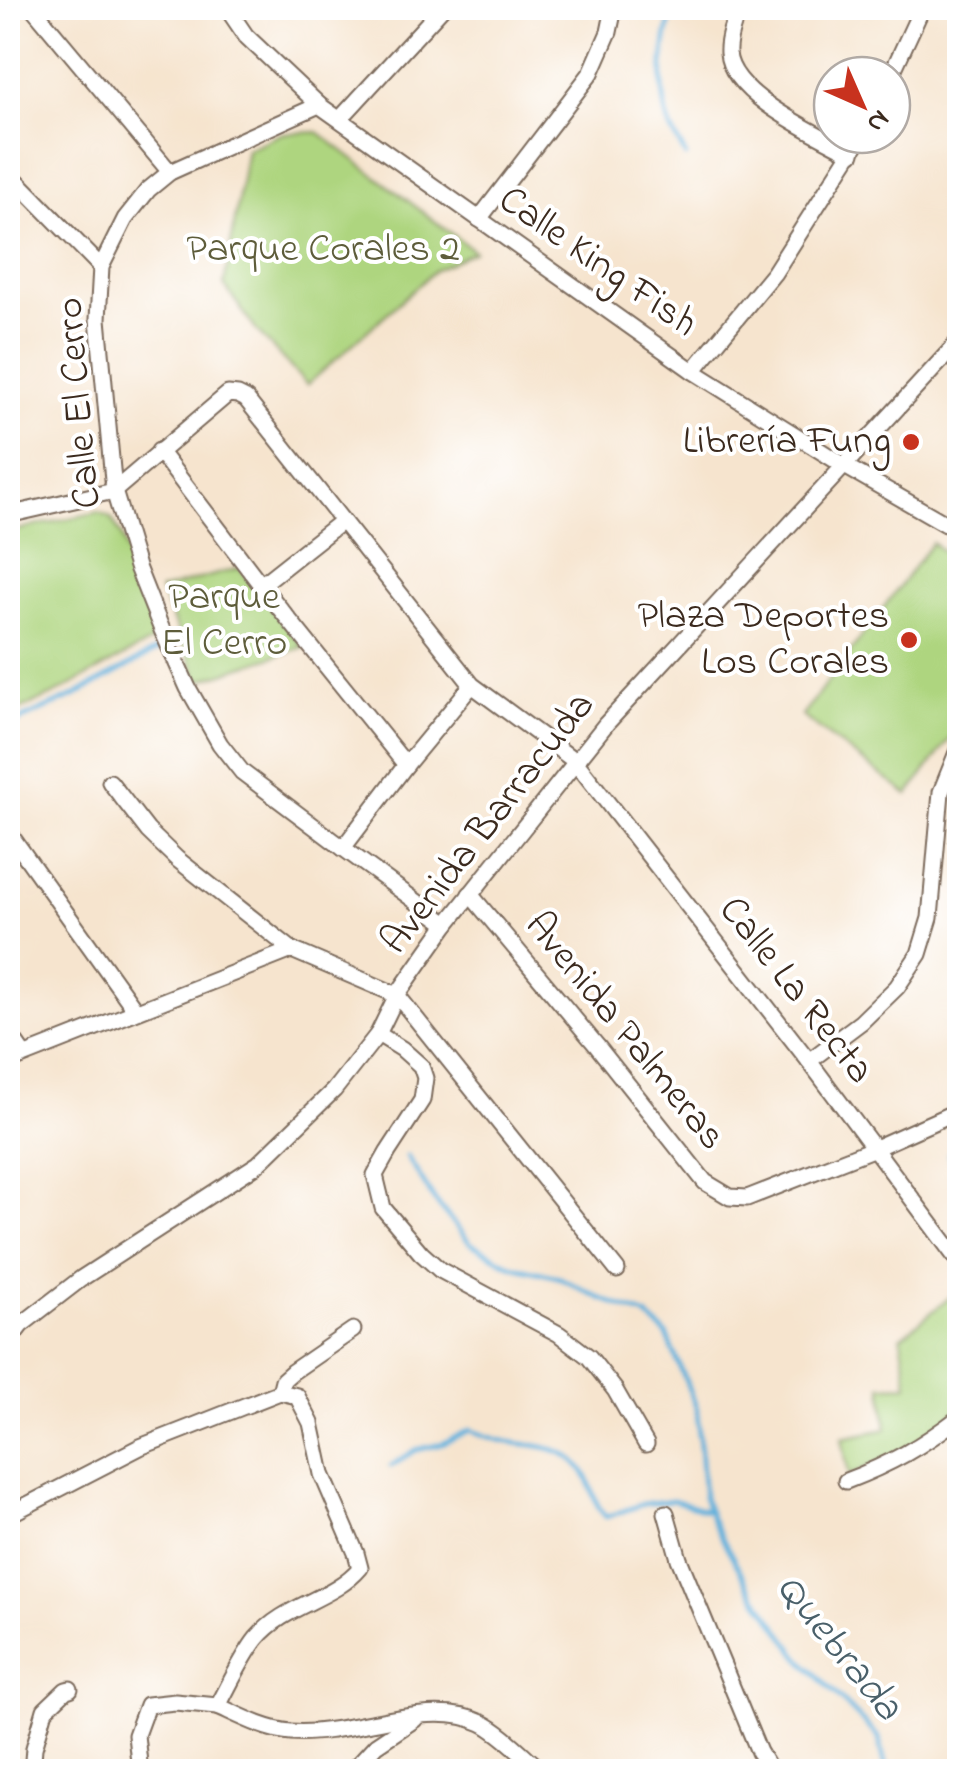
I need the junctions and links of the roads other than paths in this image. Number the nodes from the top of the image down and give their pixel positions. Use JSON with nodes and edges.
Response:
{"nodes":[{"id":1,"x":34,"y":8,"type":"edge"},
{"id":2,"x":227,"y":8,"type":"edge"},
{"id":3,"x":442,"y":8,"type":"edge"},
{"id":4,"x":614,"y":8,"type":"edge"},
{"id":5,"x":739,"y":8,"type":"edge"},
{"id":6,"x":922,"y":8,"type":"edge"},
{"id":7,"x":900,"y":55,"type":"edge"},
{"id":8,"x":318,"y":105,"type":"junction"},
{"id":9,"x":340,"y":119,"type":"junction"},
{"id":10,"x":812,"y":130,"type":"edge"},
{"id":11,"x":851,"y":155,"type":"edge"},
{"id":12,"x":8,"y":172,"type":"edge"},
{"id":13,"x":170,"y":172,"type":"junction"},
{"id":14,"x":479,"y":218,"type":"junction"},
{"id":15,"x":101,"y":267,"type":"junction"},
{"id":16,"x":960,"y":340,"type":"edge"},
{"id":17,"x":693,"y":372,"type":"junction"},
{"id":18,"x":159,"y":451,"type":"junction"},
{"id":19,"x":843,"y":465,"type":"junction"},
{"id":20,"x":114,"y":491,"type":"junction"},
{"id":21,"x":8,"y":515,"type":"edge"},
{"id":22,"x":342,"y":522,"type":"junction"},
{"id":23,"x":960,"y":532,"type":"edge"},
{"id":24,"x":261,"y":585,"type":"junction"},
{"id":25,"x":472,"y":685,"type":"junction"},
{"id":26,"x":960,"y":744,"type":"edge"},
{"id":27,"x":576,"y":762,"type":"junction"},
{"id":28,"x":406,"y":765,"type":"junction"},
{"id":29,"x":110,"y":782,"type":"dead end"},
{"id":30,"x":9,"y":833,"type":"edge"},
{"id":31,"x":342,"y":848,"type":"junction"},
{"id":32,"x":470,"y":894,"type":"junction"},
{"id":33,"x":447,"y":924,"type":"junction"},
{"id":34,"x":292,"y":950,"type":"junction"},
{"id":35,"x":397,"y":995,"type":"junction"},
{"id":36,"x":136,"y":1011,"type":"junction"},
{"id":37,"x":8,"y":1032,"type":"edge"},
{"id":38,"x":378,"y":1034,"type":"junction"},
{"id":39,"x":24,"y":1056,"type":"junction"},
{"id":40,"x":809,"y":1061,"type":"junction"},
{"id":41,"x":8,"y":1062,"type":"edge"},
{"id":42,"x":960,"y":1110,"type":"edge"},
{"id":43,"x":876,"y":1148,"type":"junction"},
{"id":44,"x":960,"y":1263,"type":"edge"},
{"id":45,"x":617,"y":1270,"type":"dead end"},
{"id":46,"x":353,"y":1330,"type":"dead end"},
{"id":47,"x":8,"y":1342,"type":"edge"},
{"id":48,"x":280,"y":1392,"type":"junction"},
{"id":49,"x":960,"y":1417,"type":"edge"},
{"id":50,"x":646,"y":1444,"type":"dead end"},
{"id":51,"x":846,"y":1480,"type":"dead end"},
{"id":52,"x":666,"y":1512,"type":"dead end"},
{"id":53,"x":8,"y":1516,"type":"edge"},
{"id":54,"x":70,"y":1689,"type":"dead end"},
{"id":55,"x":218,"y":1706,"type":"junction"},
{"id":56,"x":418,"y":1716,"type":"junction"},
{"id":57,"x":32,"y":1772,"type":"edge"},
{"id":58,"x":140,"y":1772,"type":"edge"},
{"id":59,"x":350,"y":1772,"type":"edge"},
{"id":60,"x":543,"y":1772,"type":"edge"},
{"id":61,"x":771,"y":1772,"type":"edge"}],
"edges":[{"from":1,"to":13,"type":"street"},
{"from":2,"to":8,"type":"street","name":"Calle King Fish"},
{"from":3,"to":9,"type":"street"},
{"from":4,"to":14,"type":"street"},
{"from":5,"to":10,"type":"street"},
{"from":6,"to":7,"type":"street"},
{"from":8,"to":9,"type":"street","name":"Calle King Fish"},
{"from":8,"to":13,"type":"street","name":"Calle El Cerro"},
{"from":9,"to":14,"type":"street","name":"Calle King Fish"},
{"from":11,"to":17,"type":"street"},
{"from":12,"to":15,"type":"street"},
{"from":13,"to":15,"type":"street","name":"Calle El Cerro"},
{"from":14,"to":17,"type":"street","name":"Calle King Fish"},
{"from":15,"to":20,"type":"street","name":"Calle El Cerro"},
{"from":16,"to":19,"type":"street","name":"Avenida Barracuda"},
{"from":17,"to":19,"type":"street","name":"Calle King Fish"},
{"from":18,"to":20,"type":"street"},
{"from":18,"to":22,"type":"street","name":"Calle La Recta"},
{"from":18,"to":24,"type":"street"},
{"from":19,"to":23,"type":"street","name":"Calle King Fish"},
{"from":19,"to":27,"type":"street","name":"Avenida Barracuda"},
{"from":20,"to":21,"type":"street"},
{"from":20,"to":31,"type":"street","name":"Calle El Cerro"},
{"from":22,"to":24,"type":"street"},
{"from":22,"to":25,"type":"street","name":"Calle La Recta"},
{"from":24,"to":28,"type":"street"},
{"from":25,"to":27,"type":"street","name":"Calle La Recta"},
{"from":25,"to":28,"type":"street"},
{"from":26,"to":40,"type":"street"},
{"from":27,"to":32,"type":"street","name":"Avenida Barracuda"},
{"from":27,"to":40,"type":"street","name":"Calle La Recta"},
{"from":28,"to":31,"type":"street"},
{"from":29,"to":34,"type":"street"},
{"from":30,"to":36,"type":"street"},
{"from":31,"to":33,"type":"street","name":"Calle El Cerro"},
{"from":32,"to":33,"type":"street","name":"Avenida Barracuda"},
{"from":32,"to":43,"type":"street","name":"Avenida Palmeras"},
{"from":33,"to":35,"type":"street","name":"Avenida Barracuda"},
{"from":34,"to":35,"type":"street"},
{"from":34,"to":36,"type":"street"},
{"from":35,"to":38,"type":"street","name":"Avenida Barracuda"},
{"from":35,"to":45,"type":"street"},
{"from":36,"to":39,"type":"street"},
{"from":37,"to":39,"type":"street"},
{"from":38,"to":47,"type":"street","name":"Avenida Barracuda"},
{"from":38,"to":50,"type":"street"},
{"from":39,"to":41,"type":"street"},
{"from":40,"to":43,"type":"street","name":"Calle La Recta"},
{"from":42,"to":43,"type":"street","name":"Avenida Palmeras"},
{"from":43,"to":44,"type":"street","name":"Calle La Recta"},
{"from":46,"to":48,"type":"street"},
{"from":48,"to":53,"type":"street"},
{"from":48,"to":55,"type":"street"},
{"from":49,"to":51,"type":"street"},
{"from":52,"to":61,"type":"street"},
{"from":54,"to":57,"type":"street"},
{"from":55,"to":56,"type":"street"},
{"from":55,"to":58,"type":"street"},
{"from":56,"to":59,"type":"street"},
{"from":56,"to":60,"type":"street"}]}
